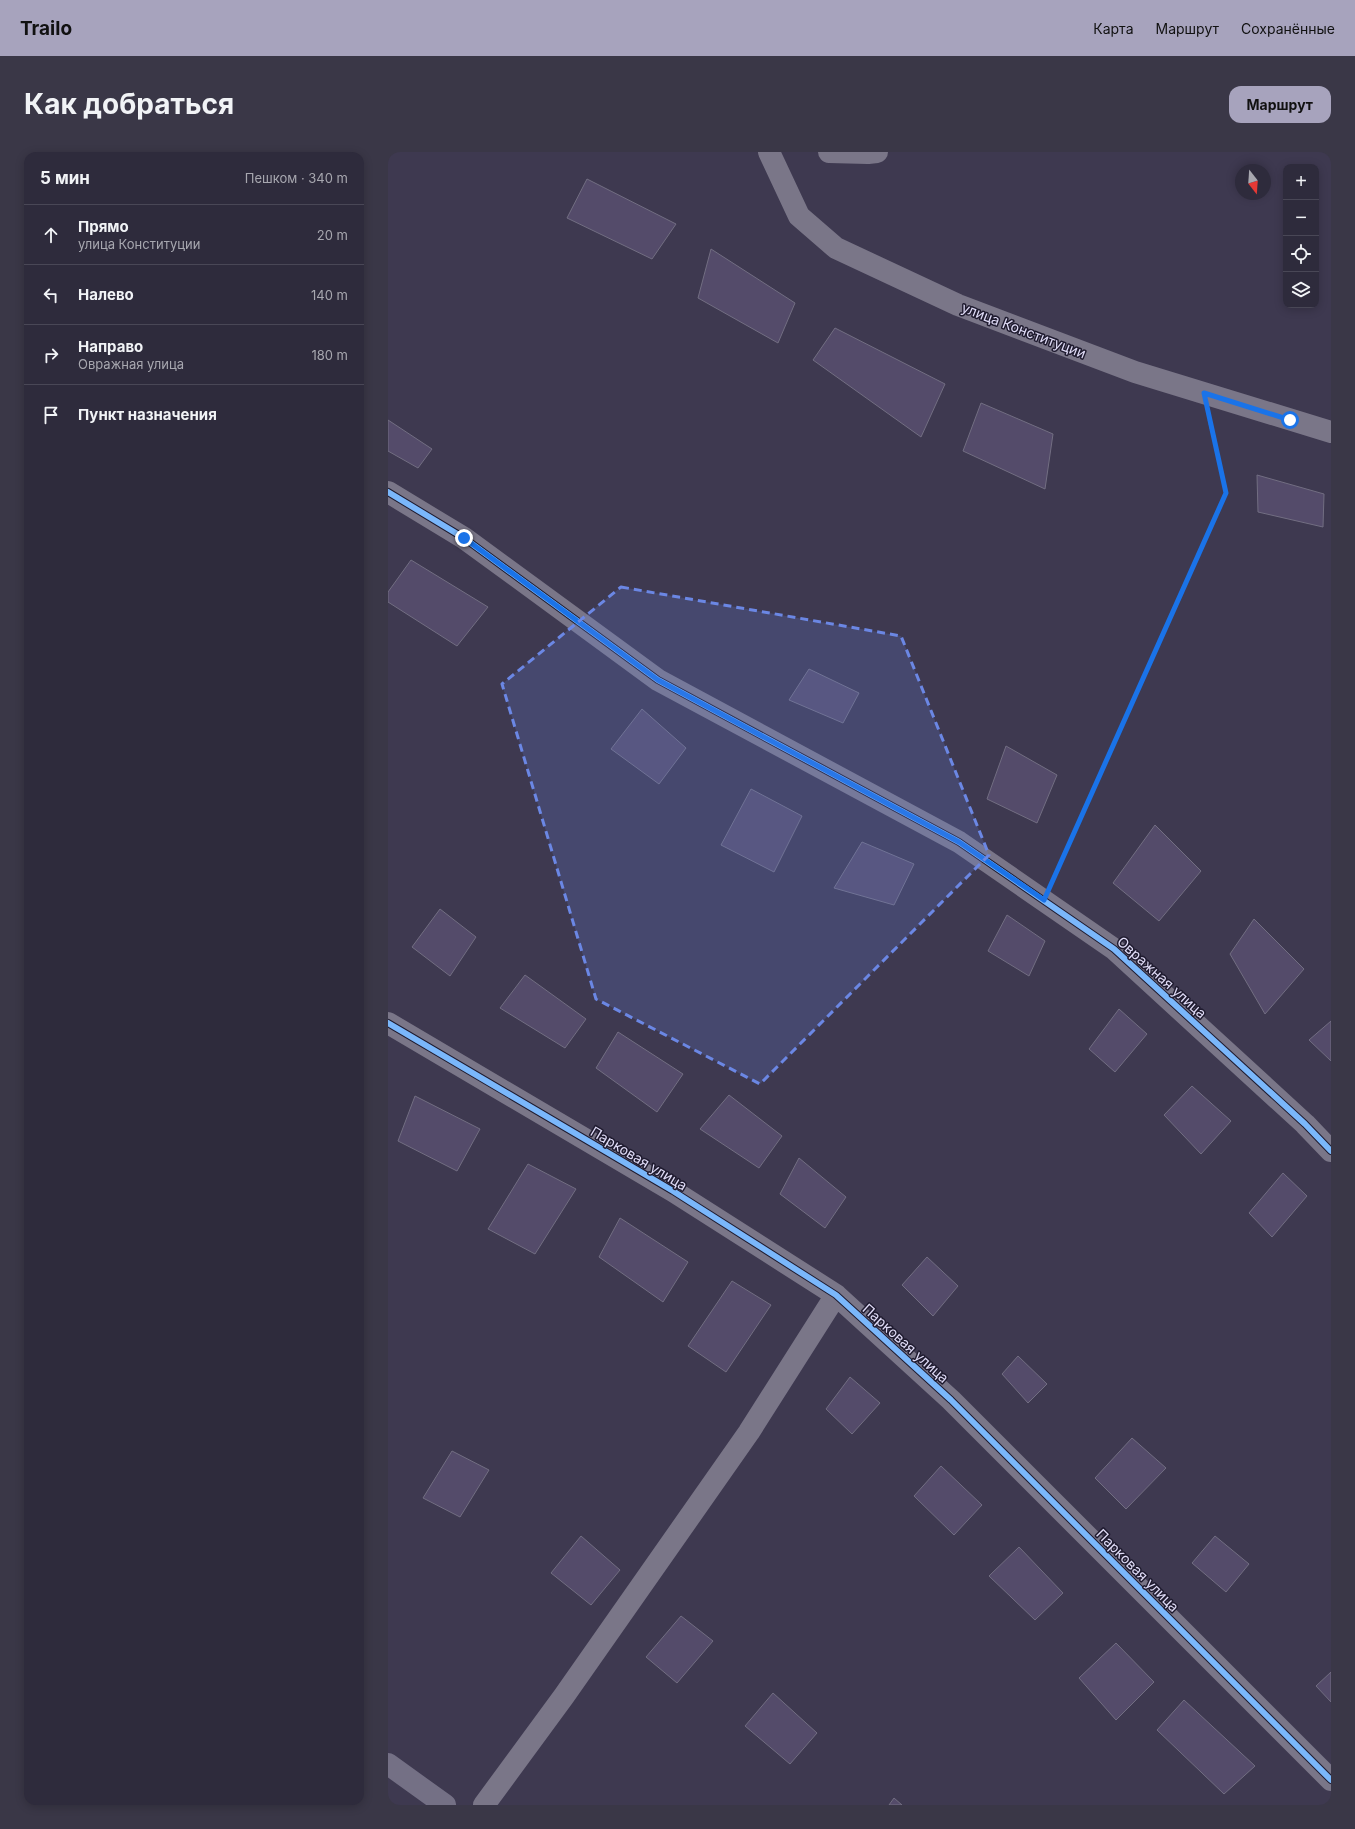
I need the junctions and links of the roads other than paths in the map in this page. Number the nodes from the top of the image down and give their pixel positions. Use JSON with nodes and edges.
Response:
{"nodes":[{"id":1,"x":770,"y":152,"type":"edge"},
{"id":2,"x":829,"y":152,"type":"edge"},
{"id":3,"x":877,"y":152,"type":"edge"},
{"id":4,"x":1331,"y":432,"type":"edge"},
{"id":5,"x":388,"y":492,"type":"edge"},
{"id":6,"x":388,"y":1023,"type":"edge"},
{"id":7,"x":1331,"y":1151,"type":"edge"},
{"id":8,"x":836,"y":1296,"type":"junction"},
{"id":9,"x":388,"y":1764,"type":"edge"},
{"id":10,"x":1331,"y":1780,"type":"edge"},
{"id":11,"x":445,"y":1805,"type":"edge"},
{"id":12,"x":484,"y":1805,"type":"edge"}],
"edges":[{"from":1,"to":4,"type":"street","name":"улица Конституции"},
{"from":2,"to":3,"type":"street"},
{"from":5,"to":7,"type":"street","name":"Овражная улица"},
{"from":6,"to":8,"type":"street","name":"Парковая улица"},
{"from":8,"to":10,"type":"street","name":"Парковая улица"},
{"from":8,"to":12,"type":"street"},
{"from":9,"to":11,"type":"main road"}]}
